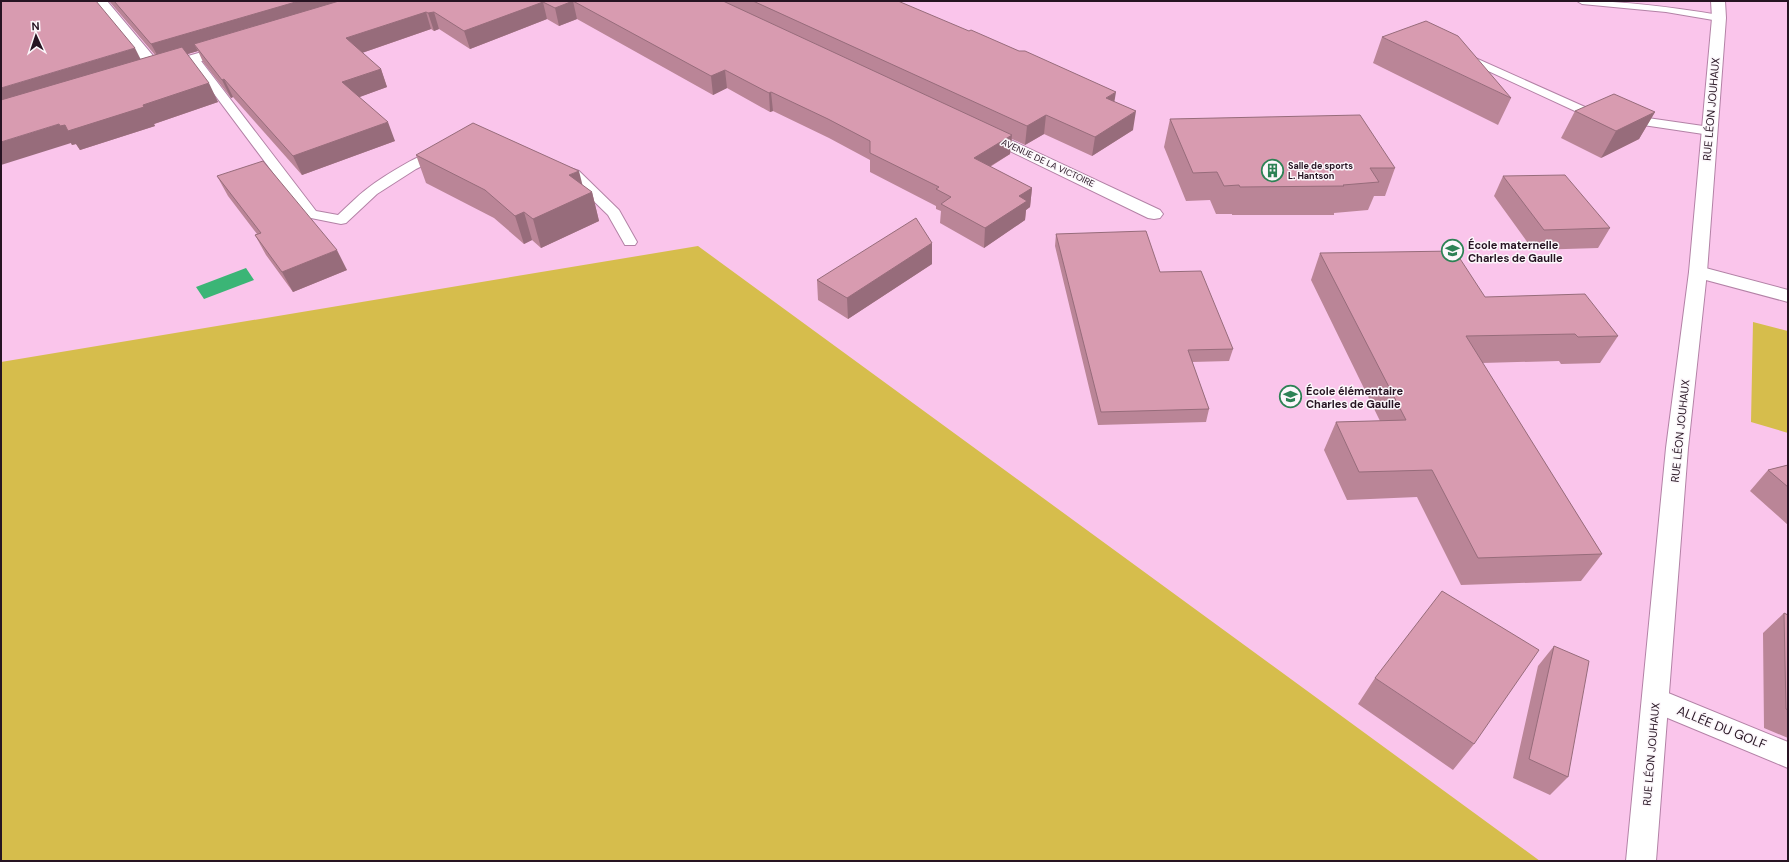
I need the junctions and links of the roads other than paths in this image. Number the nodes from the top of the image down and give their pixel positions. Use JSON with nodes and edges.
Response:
{"nodes":[{"id":1,"x":100,"y":1,"type":"edge"},
{"id":2,"x":1582,"y":1,"type":"edge"},
{"id":3,"x":1718,"y":10,"type":"edge"},
{"id":4,"x":247,"y":43,"type":"edge"},
{"id":5,"x":1452,"y":51,"type":"edge"},
{"id":6,"x":194,"y":59,"type":"junction"},
{"id":7,"x":156,"y":70,"type":"junction"},
{"id":8,"x":142,"y":74,"type":"edge"},
{"id":9,"x":971,"y":127,"type":"edge"},
{"id":10,"x":1710,"y":131,"type":"junction"},
{"id":11,"x":451,"y":147,"type":"edge"},
{"id":12,"x":553,"y":165,"type":"edge"},
{"id":13,"x":1154,"y":214,"type":"dead end"},
{"id":14,"x":630,"y":242,"type":"dead end"},
{"id":15,"x":1698,"y":272,"type":"junction"},
{"id":16,"x":1788,"y":296,"type":"edge"},
{"id":17,"x":1656,"y":700,"type":"junction"},
{"id":18,"x":1788,"y":755,"type":"edge"},
{"id":19,"x":1641,"y":861,"type":"edge"}],
"edges":[{"from":1,"to":7,"type":"street"},
{"from":2,"to":3,"type":"lane"},
{"from":3,"to":10,"type":"street","name":"RUE LÉON JOUHAUX"},
{"from":4,"to":6,"type":"street"},
{"from":5,"to":10,"type":"lane"},
{"from":6,"to":7,"type":"street"},
{"from":6,"to":11,"type":"lane"},
{"from":7,"to":8,"type":"street"},
{"from":9,"to":13,"type":"street","name":"AVENUE DE LA VICTOIRE"},
{"from":10,"to":15,"type":"street","name":"RUE LÉON JOUHAUX"},
{"from":12,"to":14,"type":"lane"},
{"from":15,"to":16,"type":"street"},
{"from":15,"to":17,"type":"street","name":"RUE LÉON JOUHAUX"},
{"from":17,"to":18,"type":"street","name":"ALLÉE DU GOLF"},
{"from":17,"to":19,"type":"street","name":"RUE LÉON JOUHAUX"}]}
